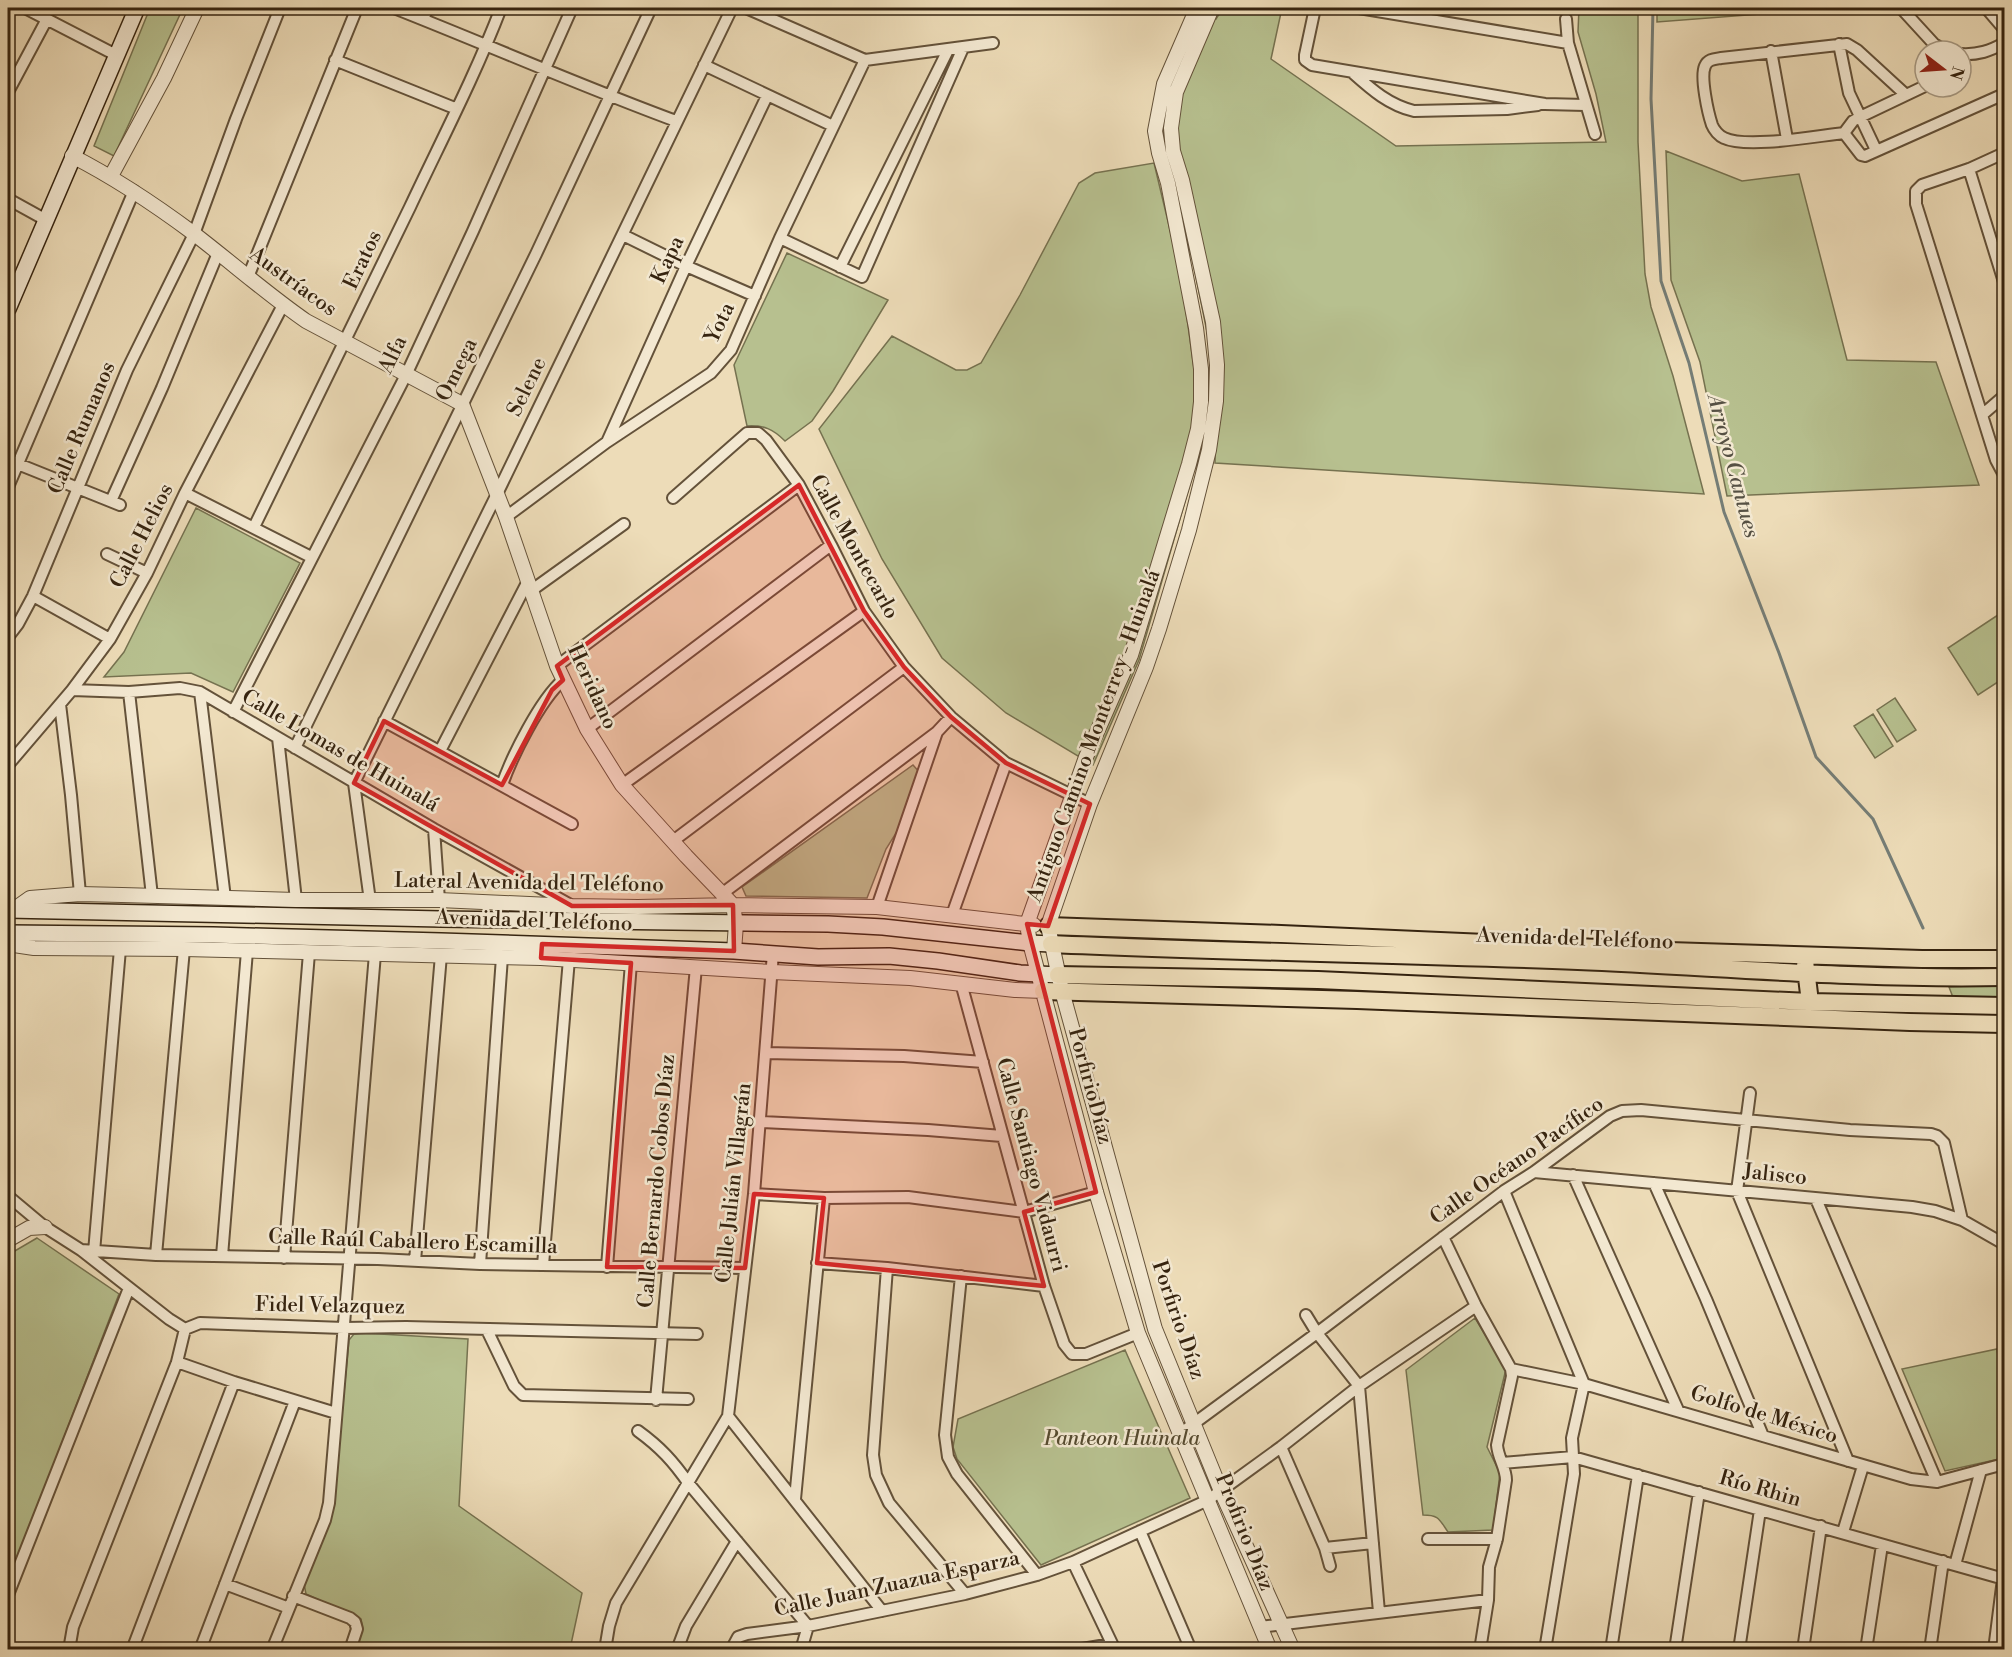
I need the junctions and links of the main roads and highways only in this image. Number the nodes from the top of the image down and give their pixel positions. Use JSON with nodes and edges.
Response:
{"nodes":[{"id":1,"x":137,"y":8,"type":"edge"},
{"id":2,"x":8,"y":309,"type":"edge"},
{"id":3,"x":10,"y":910,"type":"edge"},
{"id":4,"x":1048,"y":926,"type":"road end"},
{"id":5,"x":8,"y":933,"type":"edge"},
{"id":6,"x":1281,"y":934,"type":"junction"},
{"id":7,"x":1051,"y":944,"type":"joint"},
{"id":8,"x":1279,"y":951,"type":"junction"},
{"id":9,"x":1804,"y":955,"type":"junction"},
{"id":10,"x":2004,"y":959,"type":"edge"},
{"id":11,"x":1807,"y":972,"type":"junction"},
{"id":12,"x":2004,"y":977,"type":"edge"},
{"id":13,"x":1940,"y":978,"type":"junction"},
{"id":14,"x":1357,"y":982,"type":"junction"},
{"id":15,"x":1060,"y":983,"type":"junction"},
{"id":16,"x":1043,"y":991,"type":"road end"},
{"id":17,"x":1357,"y":1000,"type":"junction"},
{"id":18,"x":1810,"y":1002,"type":"junction"},
{"id":19,"x":1912,"y":1004,"type":"junction"},
{"id":20,"x":1940,"y":1006,"type":"junction"},
{"id":21,"x":2004,"y":1006,"type":"edge"},
{"id":22,"x":1910,"y":1022,"type":"junction"},
{"id":23,"x":1941,"y":1023,"type":"junction"},
{"id":24,"x":2004,"y":1024,"type":"edge"}],
"edges":[{"from":1,"to":2,"type":"main road"},
{"from":3,"to":7,"type":"main road","name":"Avenida del Teléfono"},
{"from":4,"to":6,"type":"main road"},
{"from":5,"to":15,"type":"main road","name":"Avenida del Teléfono"},
{"from":6,"to":8,"type":"main road"},
{"from":6,"to":9,"type":"main road"},
{"from":7,"to":8,"type":"main road","name":"Avenida del Teléfono"},
{"from":8,"to":11,"type":"main road","name":"Avenida del Teléfono"},
{"from":9,"to":10,"type":"main road"},
{"from":9,"to":11,"type":"main road"},
{"from":11,"to":13,"type":"main road","name":"Avenida del Teléfono"},
{"from":11,"to":18,"type":"main road"},
{"from":12,"to":13,"type":"main road","name":"Avenida del Teléfono"},
{"from":13,"to":20,"type":"main road"},
{"from":14,"to":15,"type":"main road"},
{"from":14,"to":17,"type":"main road"},
{"from":14,"to":18,"type":"main road"},
{"from":15,"to":16,"type":"main road"},
{"from":15,"to":17,"type":"main road"},
{"from":17,"to":22,"type":"main road"},
{"from":18,"to":19,"type":"main road"},
{"from":19,"to":20,"type":"main road"},
{"from":19,"to":22,"type":"main road"},
{"from":20,"to":21,"type":"main road"},
{"from":20,"to":23,"type":"main road"},
{"from":22,"to":23,"type":"main road"},
{"from":23,"to":24,"type":"main road"}]}
